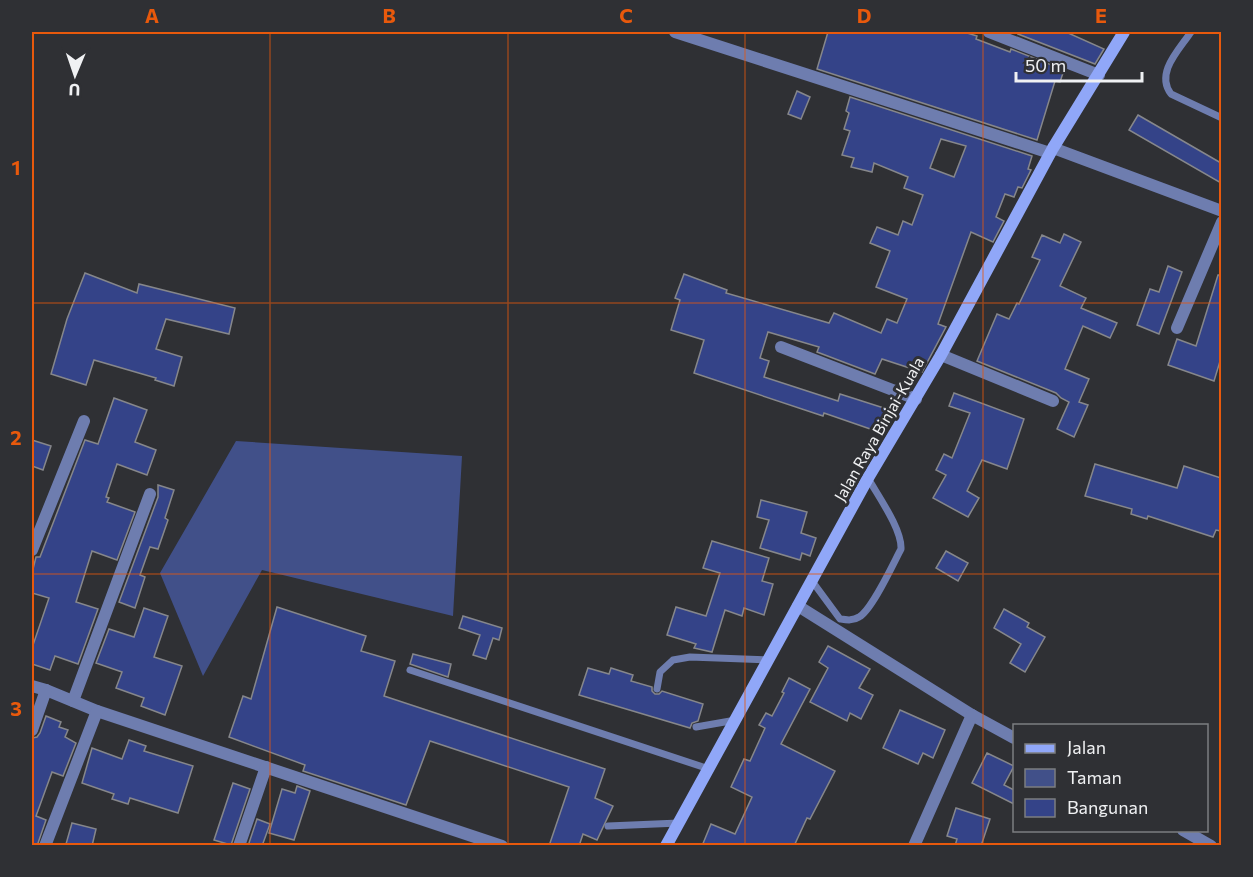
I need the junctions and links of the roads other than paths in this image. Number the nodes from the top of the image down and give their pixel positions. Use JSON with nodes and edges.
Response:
{"nodes":[{"id":1,"x":675,"y":32,"type":"edge"},
{"id":2,"x":989,"y":32,"type":"edge"},
{"id":3,"x":1124,"y":32,"type":"edge"},
{"id":4,"x":1191,"y":32,"type":"edge"},
{"id":5,"x":1099,"y":75,"type":"junction"},
{"id":6,"x":1221,"y":118,"type":"edge"},
{"id":7,"x":1052,"y":150,"type":"junction"},
{"id":8,"x":1221,"y":211,"type":"edge"},
{"id":9,"x":1221,"y":222,"type":"edge"},
{"id":10,"x":1177,"y":328,"type":"dead end"},
{"id":11,"x":781,"y":347,"type":"dead end"},
{"id":12,"x":941,"y":355,"type":"junction"},
{"id":13,"x":916,"y":399,"type":"junction"},
{"id":14,"x":1053,"y":402,"type":"dead end"},
{"id":15,"x":84,"y":421,"type":"dead end"},
{"id":16,"x":868,"y":478,"type":"junction"},
{"id":17,"x":150,"y":494,"type":"dead end"},
{"id":18,"x":32,"y":550,"type":"edge"},
{"id":19,"x":812,"y":581,"type":"junction"},
{"id":20,"x":798,"y":606,"type":"junction"},
{"id":21,"x":769,"y":660,"type":"junction"},
{"id":22,"x":410,"y":670,"type":"dead end"},
{"id":23,"x":32,"y":686,"type":"edge"},
{"id":24,"x":657,"y":689,"type":"dead end"},
{"id":25,"x":46,"y":690,"type":"junction"},
{"id":26,"x":73,"y":701,"type":"junction"},
{"id":27,"x":96,"y":711,"type":"junction"},
{"id":28,"x":972,"y":715,"type":"junction"},
{"id":29,"x":736,"y":720,"type":"junction"},
{"id":30,"x":696,"y":727,"type":"dead end"},
{"id":31,"x":32,"y":730,"type":"edge"},
{"id":32,"x":1013,"y":737,"type":"edge"},
{"id":33,"x":267,"y":766,"type":"junction"},
{"id":34,"x":709,"y":769,"type":"junction"},
{"id":35,"x":679,"y":823,"type":"junction"},
{"id":36,"x":608,"y":826,"type":"dead end"},
{"id":37,"x":1185,"y":832,"type":"edge"},
{"id":38,"x":45,"y":846,"type":"edge"},
{"id":39,"x":239,"y":846,"type":"edge"},
{"id":40,"x":502,"y":846,"type":"edge"},
{"id":41,"x":666,"y":846,"type":"edge"},
{"id":42,"x":914,"y":846,"type":"edge"},
{"id":43,"x":1211,"y":846,"type":"edge"}],
"edges":[{"from":1,"to":7,"type":"street"},
{"from":2,"to":5,"type":"street"},
{"from":3,"to":5,"type":"main road","name":"Jalan Raya Binjai-Kuala"},
{"from":4,"to":6,"type":"lane"},
{"from":5,"to":7,"type":"main road","name":"Jalan Raya Binjai-Kuala"},
{"from":7,"to":8,"type":"street"},
{"from":7,"to":12,"type":"main road","name":"Jalan Raya Binjai-Kuala"},
{"from":9,"to":10,"type":"street"},
{"from":11,"to":13,"type":"street"},
{"from":12,"to":13,"type":"main road","name":"Jalan Raya Binjai-Kuala"},
{"from":12,"to":14,"type":"street"},
{"from":13,"to":16,"type":"main road","name":"Jalan Raya Binjai-Kuala"},
{"from":15,"to":18,"type":"street"},
{"from":16,"to":19,"type":"main road","name":"Jalan Raya Binjai-Kuala"},
{"from":16,"to":19,"type":"lane"},
{"from":17,"to":26,"type":"street"},
{"from":19,"to":20,"type":"main road","name":"Jalan Raya Binjai-Kuala"},
{"from":20,"to":21,"type":"main road","name":"Jalan Raya Binjai-Kuala"},
{"from":20,"to":28,"type":"street"},
{"from":21,"to":24,"type":"lane"},
{"from":21,"to":29,"type":"main road","name":"Jalan Raya Binjai-Kuala"},
{"from":22,"to":34,"type":"lane"},
{"from":23,"to":25,"type":"street"},
{"from":25,"to":26,"type":"street"},
{"from":25,"to":31,"type":"street"},
{"from":26,"to":27,"type":"street"},
{"from":27,"to":33,"type":"street"},
{"from":27,"to":38,"type":"street"},
{"from":28,"to":32,"type":"street"},
{"from":28,"to":42,"type":"street"},
{"from":29,"to":30,"type":"lane"},
{"from":29,"to":34,"type":"main road","name":"Jalan Raya Binjai-Kuala"},
{"from":33,"to":39,"type":"street"},
{"from":33,"to":40,"type":"street"},
{"from":34,"to":35,"type":"main road","name":"Jalan Raya Binjai-Kuala"},
{"from":35,"to":36,"type":"lane"},
{"from":35,"to":41,"type":"main road","name":"Jalan Raya Binjai-Kuala"},
{"from":37,"to":43,"type":"street"}]}
